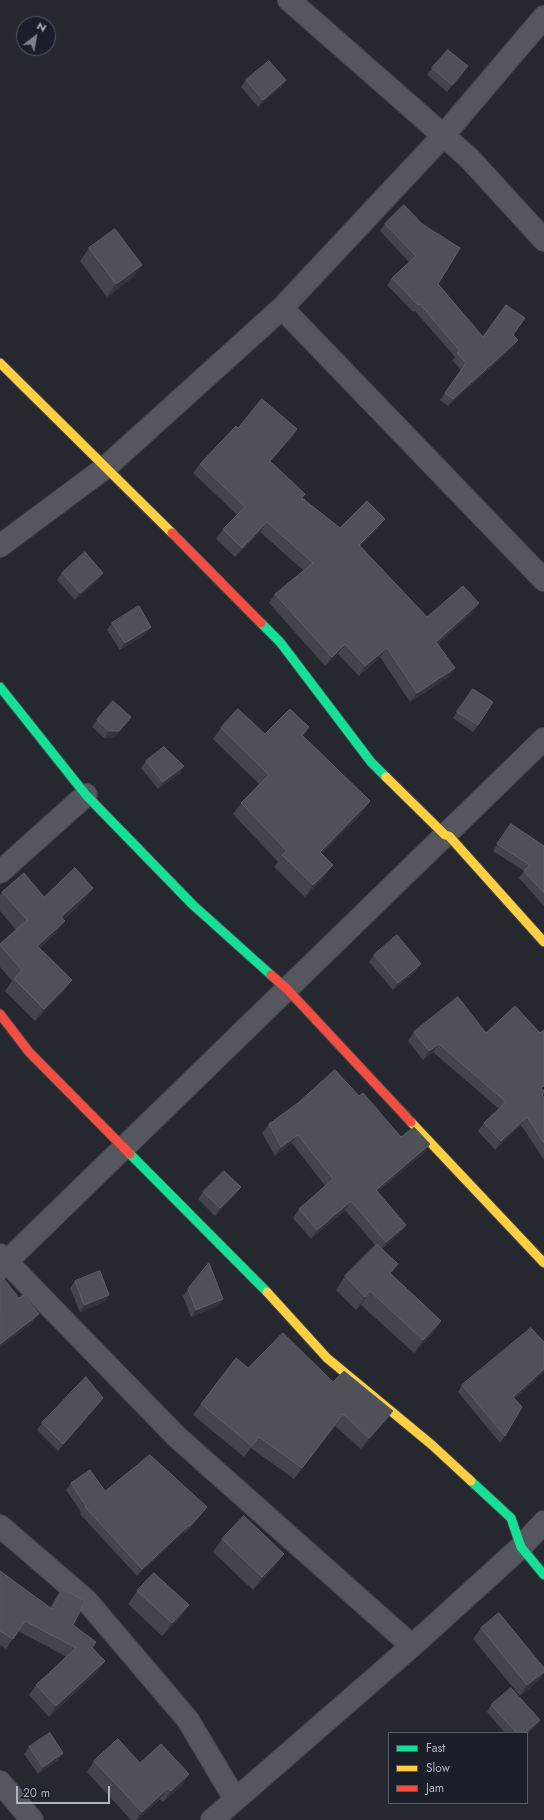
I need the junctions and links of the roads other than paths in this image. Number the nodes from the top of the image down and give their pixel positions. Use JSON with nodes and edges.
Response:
{"nodes":[{"id":1,"x":289,"y":0,"type":"edge"},
{"id":2,"x":544,"y":17,"type":"edge"},
{"id":3,"x":443,"y":136,"type":"junction"},
{"id":4,"x":544,"y":240,"type":"edge"},
{"id":5,"x":282,"y":308,"type":"junction"},
{"id":6,"x":0,"y":363,"type":"edge"},
{"id":7,"x":106,"y":467,"type":"junction"},
{"id":8,"x":0,"y":546,"type":"edge"},
{"id":9,"x":544,"y":580,"type":"edge"},
{"id":10,"x":0,"y":686,"type":"edge"},
{"id":11,"x":544,"y":738,"type":"edge"},
{"id":12,"x":86,"y":795,"type":"junction"},
{"id":13,"x":445,"y":835,"type":"junction"},
{"id":14,"x":0,"y":872,"type":"edge"},
{"id":15,"x":544,"y":942,"type":"edge"},
{"id":16,"x":287,"y":989,"type":"junction"},
{"id":17,"x":0,"y":1014,"type":"edge"},
{"id":18,"x":124,"y":1147,"type":"junction"},
{"id":19,"x":2,"y":1261,"type":"edge"},
{"id":20,"x":544,"y":1263,"type":"edge"},
{"id":21,"x":544,"y":1522,"type":"edge"},
{"id":22,"x":0,"y":1526,"type":"edge"},
{"id":23,"x":521,"y":1547,"type":"junction"},
{"id":24,"x":544,"y":1575,"type":"edge"},
{"id":25,"x":412,"y":1646,"type":"junction"},
{"id":26,"x":0,"y":1782,"type":"edge"},
{"id":27,"x":235,"y":1799,"type":"junction"},
{"id":28,"x":32,"y":1820,"type":"edge"},
{"id":29,"x":212,"y":1820,"type":"edge"}],
"edges":[{"from":1,"to":3,"type":"street"},
{"from":2,"to":3,"type":"street"},
{"from":3,"to":4,"type":"street"},
{"from":3,"to":5,"type":"street"},
{"from":5,"to":7,"type":"street"},
{"from":5,"to":9,"type":"street"},
{"from":6,"to":7,"type":"street"},
{"from":7,"to":8,"type":"street"},
{"from":7,"to":13,"type":"street"},
{"from":10,"to":12,"type":"street"},
{"from":11,"to":13,"type":"street"},
{"from":12,"to":14,"type":"street"},
{"from":12,"to":16,"type":"street"},
{"from":13,"to":15,"type":"street"},
{"from":13,"to":16,"type":"street"},
{"from":16,"to":18,"type":"street"},
{"from":16,"to":20,"type":"street"},
{"from":17,"to":18,"type":"street"},
{"from":18,"to":19,"type":"street"},
{"from":18,"to":23,"type":"street"},
{"from":19,"to":25,"type":"street"},
{"from":21,"to":23,"type":"street"},
{"from":22,"to":27,"type":"street"},
{"from":23,"to":24,"type":"street"},
{"from":23,"to":25,"type":"street"},
{"from":25,"to":27,"type":"street"},
{"from":26,"to":28,"type":"street"},
{"from":27,"to":29,"type":"street"}]}
